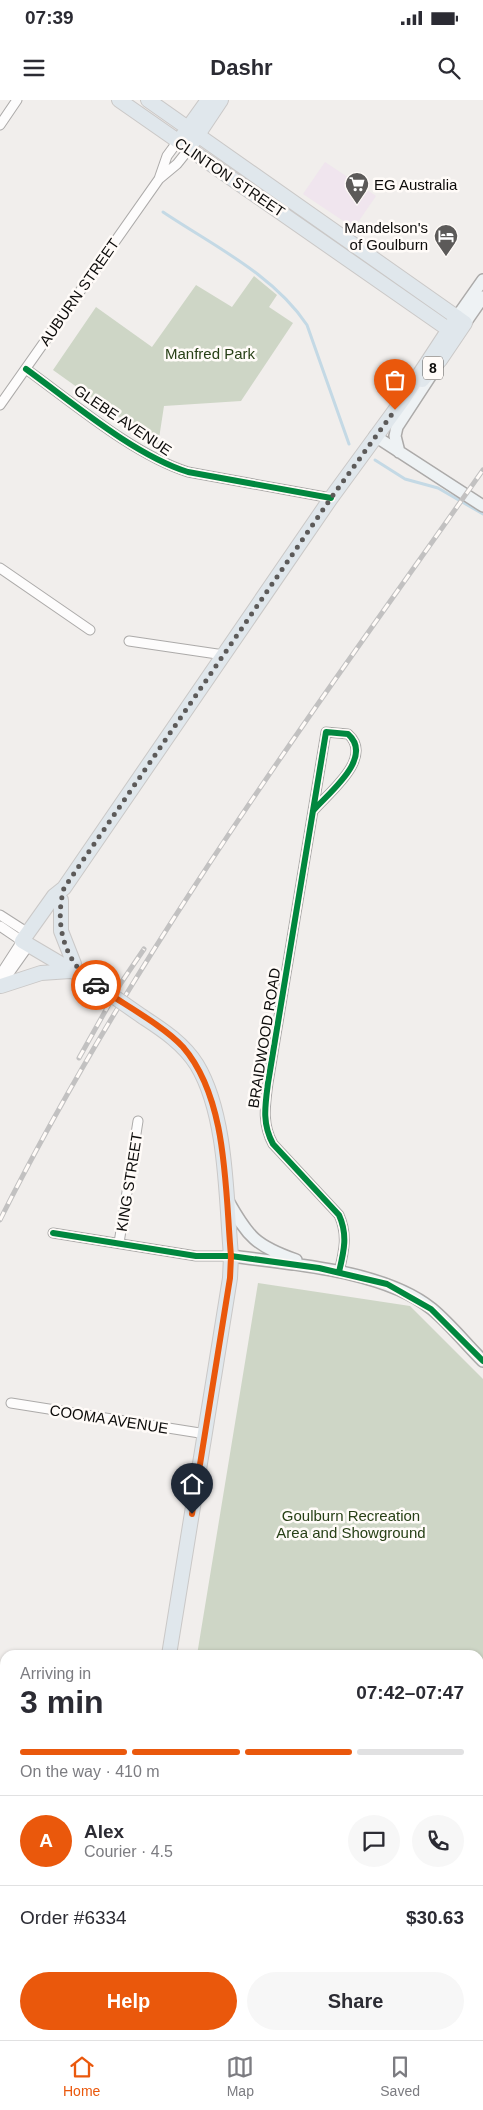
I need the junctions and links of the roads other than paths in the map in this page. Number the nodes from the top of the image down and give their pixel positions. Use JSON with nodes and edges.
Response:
{"nodes":[{"id":1,"x":17,"y":100,"type":"edge"},
{"id":2,"x":119,"y":100,"type":"edge"},
{"id":3,"x":148,"y":100,"type":"edge"},
{"id":4,"x":208,"y":100,"type":"edge"},
{"id":5,"x":220,"y":100,"type":"edge"},
{"id":6,"x":0,"y":125,"type":"edge"},
{"id":7,"x":193,"y":132,"type":"junction"},
{"id":8,"x":183,"y":145,"type":"junction"},
{"id":9,"x":158,"y":179,"type":"junction"},
{"id":10,"x":349,"y":241,"type":"junction"},
{"id":11,"x":341,"y":253,"type":"junction"},
{"id":12,"x":483,"y":280,"type":"edge"},
{"id":13,"x":483,"y":297,"type":"edge"},
{"id":14,"x":461,"y":320,"type":"junction"},
{"id":15,"x":452,"y":331,"type":"junction"},
{"id":16,"x":440,"y":360,"type":"junction"},
{"id":17,"x":26,"y":369,"type":"junction"},
{"id":18,"x":404,"y":398,"type":"junction"},
{"id":19,"x":0,"y":405,"type":"edge"},
{"id":20,"x":376,"y":436,"type":"junction"},
{"id":21,"x":399,"y":452,"type":"junction"},
{"id":22,"x":331,"y":498,"type":"junction"},
{"id":23,"x":483,"y":506,"type":"edge"},
{"id":24,"x":0,"y":568,"type":"edge"},
{"id":25,"x":90,"y":630,"type":"dead end"},
{"id":26,"x":129,"y":641,"type":"dead end"},
{"id":27,"x":224,"y":655,"type":"junction"},
{"id":28,"x":313,"y":810,"type":"junction"},
{"id":29,"x":62,"y":894,"type":"junction"},
{"id":30,"x":0,"y":915,"type":"edge"},
{"id":31,"x":0,"y":926,"type":"edge"},
{"id":32,"x":28,"y":939,"type":"junction"},
{"id":33,"x":76,"y":970,"type":"junction"},
{"id":34,"x":0,"y":975,"type":"edge"},
{"id":35,"x":0,"y":986,"type":"edge"},
{"id":36,"x":138,"y":1121,"type":"dead end"},
{"id":37,"x":226,"y":1197,"type":"junction"},
{"id":38,"x":53,"y":1233,"type":"dead end"},
{"id":39,"x":119,"y":1243,"type":"junction"},
{"id":40,"x":231,"y":1256,"type":"junction"},
{"id":41,"x":318,"y":1268,"type":"junction"},
{"id":42,"x":338,"y":1272,"type":"junction"},
{"id":43,"x":483,"y":1361,"type":"edge"},
{"id":44,"x":11,"y":1403,"type":"dead end"},
{"id":45,"x":206,"y":1434,"type":"junction"},
{"id":46,"x":170,"y":1650,"type":"edge"}],
"edges":[{"from":1,"to":6,"type":"street"},
{"from":2,"to":8,"type":"main road","name":"CLINTON STREET"},
{"from":3,"to":7,"type":"main road","name":"CLINTON STREET"},
{"from":4,"to":7,"type":"main road","name":"AUBURN STREET"},
{"from":5,"to":7,"type":"main road","name":"AUBURN STREET"},
{"from":7,"to":8,"type":"main road","name":"AUBURN STREET"},
{"from":7,"to":10,"type":"main road","name":"CLINTON STREET"},
{"from":8,"to":9,"type":"street","name":"AUBURN STREET"},
{"from":8,"to":9,"type":"street","name":"AUBURN STREET"},
{"from":8,"to":11,"type":"main road","name":"CLINTON STREET"},
{"from":9,"to":17,"type":"street","name":"AUBURN STREET"},
{"from":10,"to":11,"type":"main road"},
{"from":10,"to":14,"type":"main road","name":"CLINTON STREET"},
{"from":11,"to":15,"type":"main road","name":"CLINTON STREET"},
{"from":12,"to":14,"type":"street"},
{"from":13,"to":14,"type":"street"},
{"from":14,"to":15,"type":"main road"},
{"from":15,"to":16,"type":"main road","number":"8"},
{"from":15,"to":18,"type":"main road","number":"8"},
{"from":16,"to":18,"type":"main road","number":"8"},
{"from":16,"to":21,"type":"street"},
{"from":17,"to":19,"type":"street","name":"AUBURN STREET"},
{"from":17,"to":22,"type":"street","name":"GLEBE AVENUE"},
{"from":18,"to":20,"type":"main road","number":"8"},
{"from":20,"to":21,"type":"street"},
{"from":20,"to":22,"type":"main road","number":"8"},
{"from":21,"to":23,"type":"street"},
{"from":22,"to":27,"type":"main road","number":"8"},
{"from":24,"to":25,"type":"street"},
{"from":26,"to":27,"type":"street"},
{"from":27,"to":29,"type":"main road","number":"8"},
{"from":28,"to":28,"type":"street","name":"BRAIDWOOD ROAD"},
{"from":28,"to":42,"type":"street","name":"BRAIDWOOD ROAD"},
{"from":29,"to":32,"type":"main road"},
{"from":29,"to":33,"type":"main road"},
{"from":30,"to":32,"type":"street"},
{"from":31,"to":32,"type":"street"},
{"from":32,"to":33,"type":"main road"},
{"from":32,"to":34,"type":"street"},
{"from":32,"to":35,"type":"street"},
{"from":33,"to":35,"type":"main road"},
{"from":33,"to":37,"type":"main road","bridge":true},
{"from":36,"to":39,"type":"street","name":"KING STREET"},
{"from":37,"to":40,"type":"main road"},
{"from":37,"to":41,"type":"street"},
{"from":38,"to":39,"type":"street"},
{"from":39,"to":40,"type":"street"},
{"from":40,"to":41,"type":"street"},
{"from":40,"to":45,"type":"main road"},
{"from":41,"to":42,"type":"street"},
{"from":42,"to":43,"type":"street"},
{"from":44,"to":45,"type":"street","name":"COOMA AVENUE"},
{"from":45,"to":46,"type":"main road"}]}
